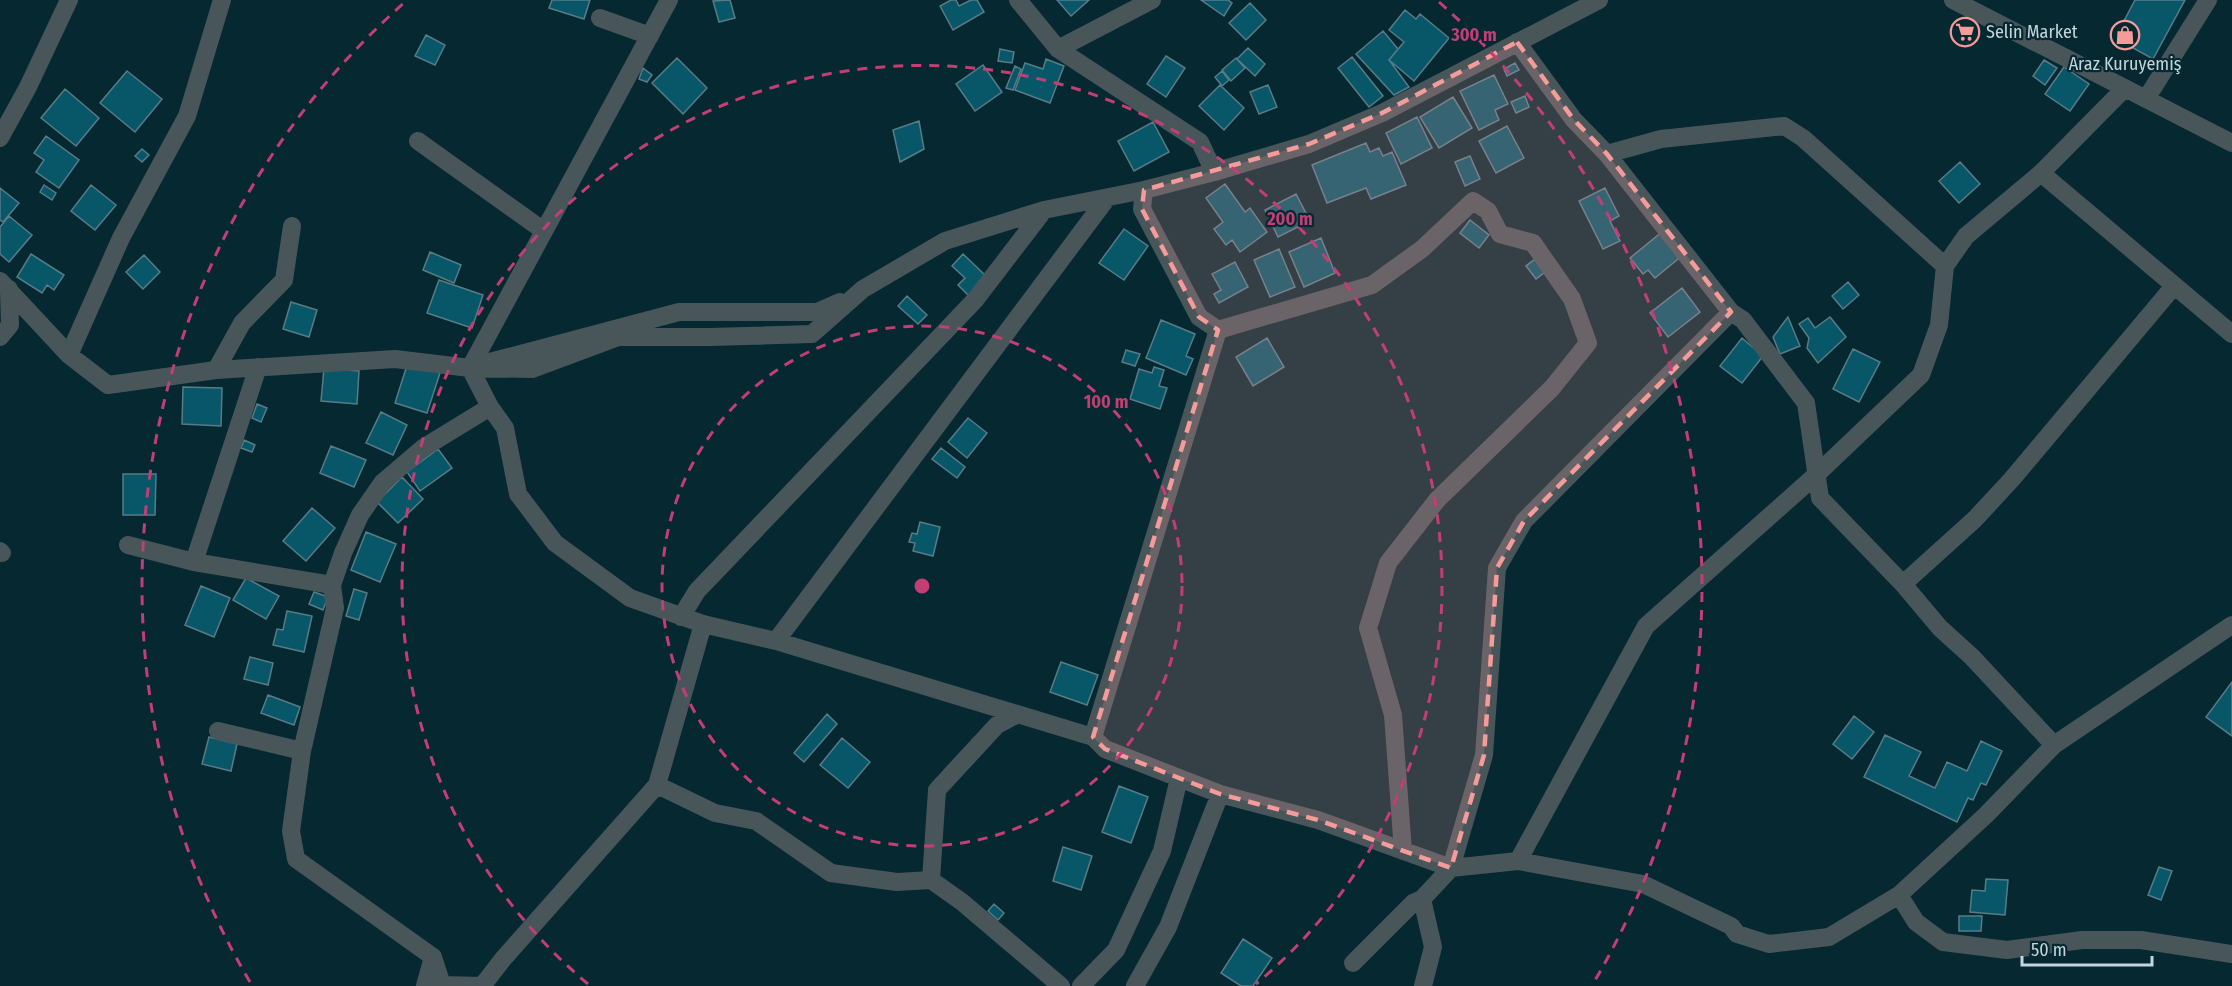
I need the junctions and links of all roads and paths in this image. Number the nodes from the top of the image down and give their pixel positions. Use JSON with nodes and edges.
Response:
{"nodes":[{"id":1,"x":69,"y":0,"type":"edge"},
{"id":2,"x":222,"y":0,"type":"edge"},
{"id":3,"x":669,"y":0,"type":"edge"},
{"id":4,"x":1018,"y":0,"type":"edge"},
{"id":5,"x":1152,"y":0,"type":"edge"},
{"id":6,"x":1599,"y":0,"type":"edge"},
{"id":7,"x":1953,"y":0,"type":"edge"},
{"id":8,"x":2208,"y":0,"type":"edge"},
{"id":9,"x":600,"y":18,"type":"dead end"},
{"id":10,"x":650,"y":36,"type":"junction"},
{"id":11,"x":1517,"y":42,"type":"junction"},
{"id":12,"x":1058,"y":49,"type":"junction"},
{"id":13,"x":2125,"y":88,"type":"junction"},
{"id":14,"x":2146,"y":99,"type":"junction"},
{"id":15,"x":0,"y":138,"type":"edge"},
{"id":16,"x":417,"y":141,"type":"dead end"},
{"id":17,"x":2232,"y":143,"type":"edge"},
{"id":18,"x":1607,"y":154,"type":"junction"},
{"id":19,"x":1214,"y":172,"type":"junction"},
{"id":20,"x":2041,"y":173,"type":"junction"},
{"id":21,"x":1144,"y":190,"type":"junction"},
{"id":22,"x":1107,"y":198,"type":"junction"},
{"id":23,"x":1044,"y":210,"type":"junction"},
{"id":24,"x":291,"y":226,"type":"dead end"},
{"id":25,"x":544,"y":231,"type":"junction"},
{"id":26,"x":1945,"y":266,"type":"junction"},
{"id":27,"x":5,"y":285,"type":"edge"},
{"id":28,"x":2174,"y":286,"type":"junction"},
{"id":29,"x":1731,"y":312,"type":"junction"},
{"id":30,"x":1218,"y":330,"type":"junction"},
{"id":31,"x":2232,"y":334,"type":"edge"},
{"id":32,"x":0,"y":337,"type":"edge"},
{"id":33,"x":69,"y":355,"type":"junction"},
{"id":34,"x":258,"y":367,"type":"junction"},
{"id":35,"x":470,"y":368,"type":"junction"},
{"id":36,"x":216,"y":370,"type":"junction"},
{"id":37,"x":490,"y":407,"type":"junction"},
{"id":38,"x":1815,"y":475,"type":"junction"},
{"id":39,"x":128,"y":545,"type":"dead end"},
{"id":40,"x":194,"y":562,"type":"junction"},
{"id":41,"x":1903,"y":584,"type":"junction"},
{"id":42,"x":332,"y":585,"type":"junction"},
{"id":43,"x":681,"y":616,"type":"junction"},
{"id":44,"x":703,"y":624,"type":"junction"},
{"id":45,"x":2232,"y":625,"type":"edge"},
{"id":46,"x":776,"y":641,"type":"junction"},
{"id":47,"x":1016,"y":715,"type":"junction"},
{"id":48,"x":218,"y":731,"type":"dead end"},
{"id":49,"x":1094,"y":737,"type":"junction"},
{"id":50,"x":2054,"y":746,"type":"junction"},
{"id":51,"x":302,"y":751,"type":"junction"},
{"id":52,"x":1179,"y":778,"type":"junction"},
{"id":53,"x":657,"y":785,"type":"junction"},
{"id":54,"x":1220,"y":794,"type":"junction"},
{"id":55,"x":1402,"y":851,"type":"junction"},
{"id":56,"x":1518,"y":861,"type":"junction"},
{"id":57,"x":1450,"y":868,"type":"junction"},
{"id":58,"x":931,"y":880,"type":"junction"},
{"id":59,"x":1899,"y":895,"type":"junction"},
{"id":60,"x":1422,"y":899,"type":"junction"},
{"id":61,"x":2232,"y":954,"type":"edge"},
{"id":62,"x":433,"y":957,"type":"junction"},
{"id":63,"x":1353,"y":963,"type":"dead end"},
{"id":64,"x":425,"y":986,"type":"edge"},
{"id":65,"x":1061,"y":986,"type":"edge"},
{"id":66,"x":1081,"y":986,"type":"edge"},
{"id":67,"x":1135,"y":986,"type":"edge"},
{"id":68,"x":1422,"y":986,"type":"edge"}],
"edges":[{"from":1,"to":15,"type":"street"},
{"from":2,"to":33,"type":"street"},
{"from":3,"to":10,"type":"street"},
{"from":4,"to":12,"type":"street"},
{"from":5,"to":12,"type":"street"},
{"from":6,"to":11,"type":"street"},
{"from":7,"to":13,"type":"street"},
{"from":8,"to":14,"type":"street"},
{"from":9,"to":10,"type":"street"},
{"from":10,"to":25,"type":"street"},
{"from":11,"to":18,"type":"street"},
{"from":11,"to":19,"type":"street"},
{"from":12,"to":19,"type":"street"},
{"from":13,"to":14,"type":"street"},
{"from":13,"to":20,"type":"street"},
{"from":14,"to":17,"type":"street"},
{"from":16,"to":25,"type":"street"},
{"from":18,"to":26,"type":"street"},
{"from":18,"to":29,"type":"street"},
{"from":19,"to":21,"type":"street"},
{"from":20,"to":26,"type":"street"},
{"from":20,"to":28,"type":"street"},
{"from":21,"to":22,"type":"street"},
{"from":21,"to":30,"type":"street"},
{"from":22,"to":23,"type":"street"},
{"from":22,"to":46,"type":"street"},
{"from":23,"to":35,"type":"street"},
{"from":23,"to":35,"type":"street"},
{"from":23,"to":43,"type":"street"},
{"from":24,"to":36,"type":"street"},
{"from":25,"to":35,"type":"street"},
{"from":26,"to":38,"type":"street"},
{"from":27,"to":32,"type":"street"},
{"from":27,"to":33,"type":"street"},
{"from":28,"to":31,"type":"street"},
{"from":28,"to":41,"type":"street"},
{"from":29,"to":38,"type":"street"},
{"from":29,"to":57,"type":"street"},
{"from":30,"to":49,"type":"street"},
{"from":30,"to":55,"type":"street"},
{"from":33,"to":36,"type":"street"},
{"from":34,"to":35,"type":"street"},
{"from":34,"to":36,"type":"street"},
{"from":34,"to":40,"type":"street"},
{"from":35,"to":37,"type":"street"},
{"from":37,"to":42,"type":"street"},
{"from":37,"to":43,"type":"street"},
{"from":38,"to":41,"type":"street"},
{"from":38,"to":56,"type":"street"},
{"from":39,"to":40,"type":"street"},
{"from":40,"to":42,"type":"street"},
{"from":41,"to":50,"type":"street"},
{"from":42,"to":51,"type":"street"},
{"from":43,"to":44,"type":"street"},
{"from":44,"to":46,"type":"street"},
{"from":44,"to":53,"type":"street"},
{"from":45,"to":50,"type":"street"},
{"from":46,"to":47,"type":"street"},
{"from":47,"to":49,"type":"street"},
{"from":47,"to":58,"type":"street"},
{"from":48,"to":51,"type":"street"},
{"from":49,"to":52,"type":"street"},
{"from":50,"to":59,"type":"street"},
{"from":51,"to":62,"type":"street"},
{"from":52,"to":54,"type":"street"},
{"from":52,"to":66,"type":"street"},
{"from":53,"to":58,"type":"street"},
{"from":53,"to":62,"type":"street"},
{"from":54,"to":55,"type":"street"},
{"from":54,"to":67,"type":"street"},
{"from":55,"to":57,"type":"street"},
{"from":56,"to":57,"type":"street"},
{"from":56,"to":59,"type":"street"},
{"from":57,"to":60,"type":"street"},
{"from":58,"to":65,"type":"street"},
{"from":59,"to":61,"type":"street"},
{"from":60,"to":63,"type":"street"},
{"from":60,"to":68,"type":"street"},
{"from":62,"to":64,"type":"street"}]}
